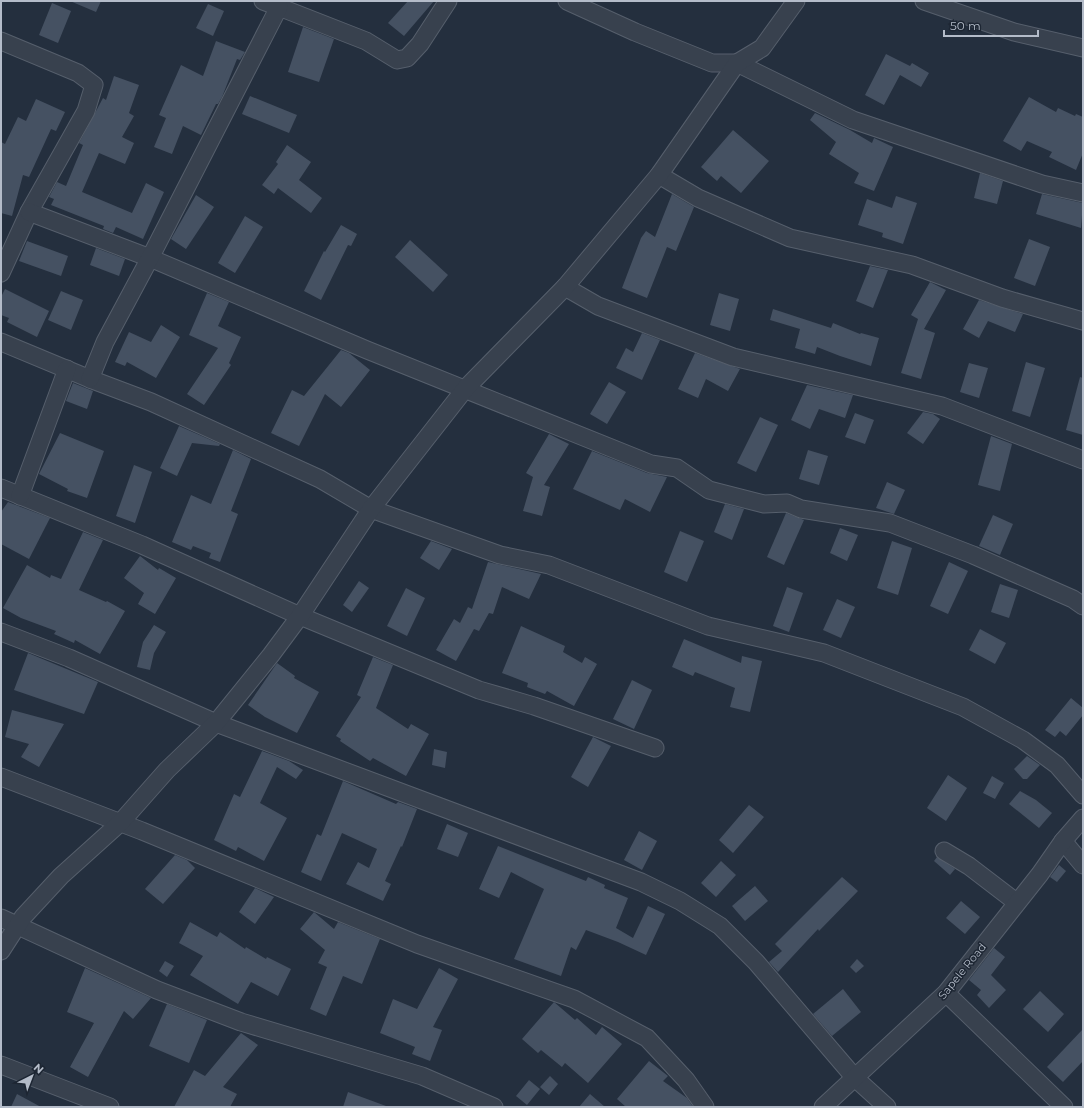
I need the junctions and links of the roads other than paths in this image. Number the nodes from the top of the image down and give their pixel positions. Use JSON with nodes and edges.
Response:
{"nodes":[{"id":1,"x":263,"y":1,"type":"edge"},
{"id":2,"x":448,"y":1,"type":"edge"},
{"id":3,"x":567,"y":1,"type":"edge"},
{"id":4,"x":796,"y":1,"type":"edge"},
{"id":5,"x":924,"y":1,"type":"edge"},
{"id":6,"x":279,"y":7,"type":"junction"},
{"id":7,"x":1,"y":41,"type":"edge"},
{"id":8,"x":1083,"y":48,"type":"edge"},
{"id":9,"x":737,"y":62,"type":"junction"},
{"id":10,"x":659,"y":175,"type":"junction"},
{"id":11,"x":1083,"y":193,"type":"edge"},
{"id":12,"x":29,"y":212,"type":"junction"},
{"id":13,"x":150,"y":258,"type":"junction"},
{"id":14,"x":1,"y":273,"type":"edge"},
{"id":15,"x":565,"y":286,"type":"junction"},
{"id":16,"x":1083,"y":321,"type":"edge"},
{"id":17,"x":1,"y":342,"type":"edge"},
{"id":18,"x":67,"y":369,"type":"junction"},
{"id":19,"x":90,"y":379,"type":"junction"},
{"id":20,"x":465,"y":389,"type":"junction"},
{"id":21,"x":1083,"y":460,"type":"edge"},
{"id":22,"x":1,"y":488,"type":"edge"},
{"id":23,"x":20,"y":496,"type":"junction"},
{"id":24,"x":372,"y":509,"type":"junction"},
{"id":25,"x":1083,"y":606,"type":"edge"},
{"id":26,"x":300,"y":616,"type":"junction"},
{"id":27,"x":1,"y":632,"type":"edge"},
{"id":28,"x":216,"y":723,"type":"junction"},
{"id":29,"x":655,"y":748,"type":"dead end"},
{"id":30,"x":1,"y":777,"type":"edge"},
{"id":31,"x":1083,"y":795,"type":"edge"},
{"id":32,"x":1083,"y":818,"type":"edge"},
{"id":33,"x":121,"y":822,"type":"junction"},
{"id":34,"x":1063,"y":841,"type":"junction"},
{"id":35,"x":944,"y":851,"type":"dead end"},
{"id":36,"x":1083,"y":865,"type":"edge"},
{"id":37,"x":1016,"y":902,"type":"junction"},
{"id":38,"x":1,"y":918,"type":"edge"},
{"id":39,"x":18,"y":925,"type":"junction"},
{"id":40,"x":1,"y":951,"type":"edge"},
{"id":41,"x":946,"y":993,"type":"junction"},
{"id":42,"x":1,"y":1065,"type":"edge"},
{"id":43,"x":855,"y":1078,"type":"junction"},
{"id":44,"x":110,"y":1107,"type":"edge"},
{"id":45,"x":494,"y":1107,"type":"edge"},
{"id":46,"x":705,"y":1107,"type":"edge"},
{"id":47,"x":823,"y":1107,"type":"edge"},
{"id":48,"x":887,"y":1107,"type":"edge"},
{"id":49,"x":1064,"y":1107,"type":"edge"}],
"edges":[{"from":1,"to":6,"type":"street"},
{"from":2,"to":6,"type":"street"},
{"from":3,"to":9,"type":"street"},
{"from":4,"to":9,"type":"street"},
{"from":5,"to":8,"type":"street"},
{"from":6,"to":13,"type":"street"},
{"from":7,"to":12,"type":"street"},
{"from":9,"to":10,"type":"street"},
{"from":9,"to":11,"type":"street"},
{"from":10,"to":15,"type":"street"},
{"from":10,"to":16,"type":"street"},
{"from":12,"to":13,"type":"street"},
{"from":12,"to":14,"type":"street"},
{"from":13,"to":19,"type":"street"},
{"from":13,"to":20,"type":"street"},
{"from":15,"to":20,"type":"street"},
{"from":15,"to":21,"type":"street"},
{"from":17,"to":18,"type":"street"},
{"from":18,"to":19,"type":"street"},
{"from":18,"to":23,"type":"street"},
{"from":19,"to":24,"type":"street"},
{"from":20,"to":24,"type":"street"},
{"from":20,"to":25,"type":"street"},
{"from":22,"to":23,"type":"street"},
{"from":23,"to":26,"type":"street"},
{"from":24,"to":26,"type":"street"},
{"from":24,"to":31,"type":"street"},
{"from":26,"to":28,"type":"street"},
{"from":26,"to":29,"type":"street"},
{"from":27,"to":28,"type":"street"},
{"from":28,"to":33,"type":"street"},
{"from":28,"to":43,"type":"street"},
{"from":30,"to":33,"type":"street"},
{"from":32,"to":34,"type":"street","name":"Sapele Road"},
{"from":33,"to":39,"type":"street"},
{"from":33,"to":46,"type":"street"},
{"from":34,"to":36,"type":"street"},
{"from":34,"to":37,"type":"street","name":"Sapele Road"},
{"from":35,"to":37,"type":"street"},
{"from":37,"to":41,"type":"street","name":"Sapele Road"},
{"from":38,"to":39,"type":"street"},
{"from":39,"to":40,"type":"street"},
{"from":39,"to":45,"type":"street"},
{"from":41,"to":43,"type":"street","name":"Sapele Road"},
{"from":41,"to":49,"type":"street"},
{"from":42,"to":44,"type":"street"},
{"from":43,"to":47,"type":"street","name":"Sapele Road"},
{"from":43,"to":48,"type":"street"}]}
